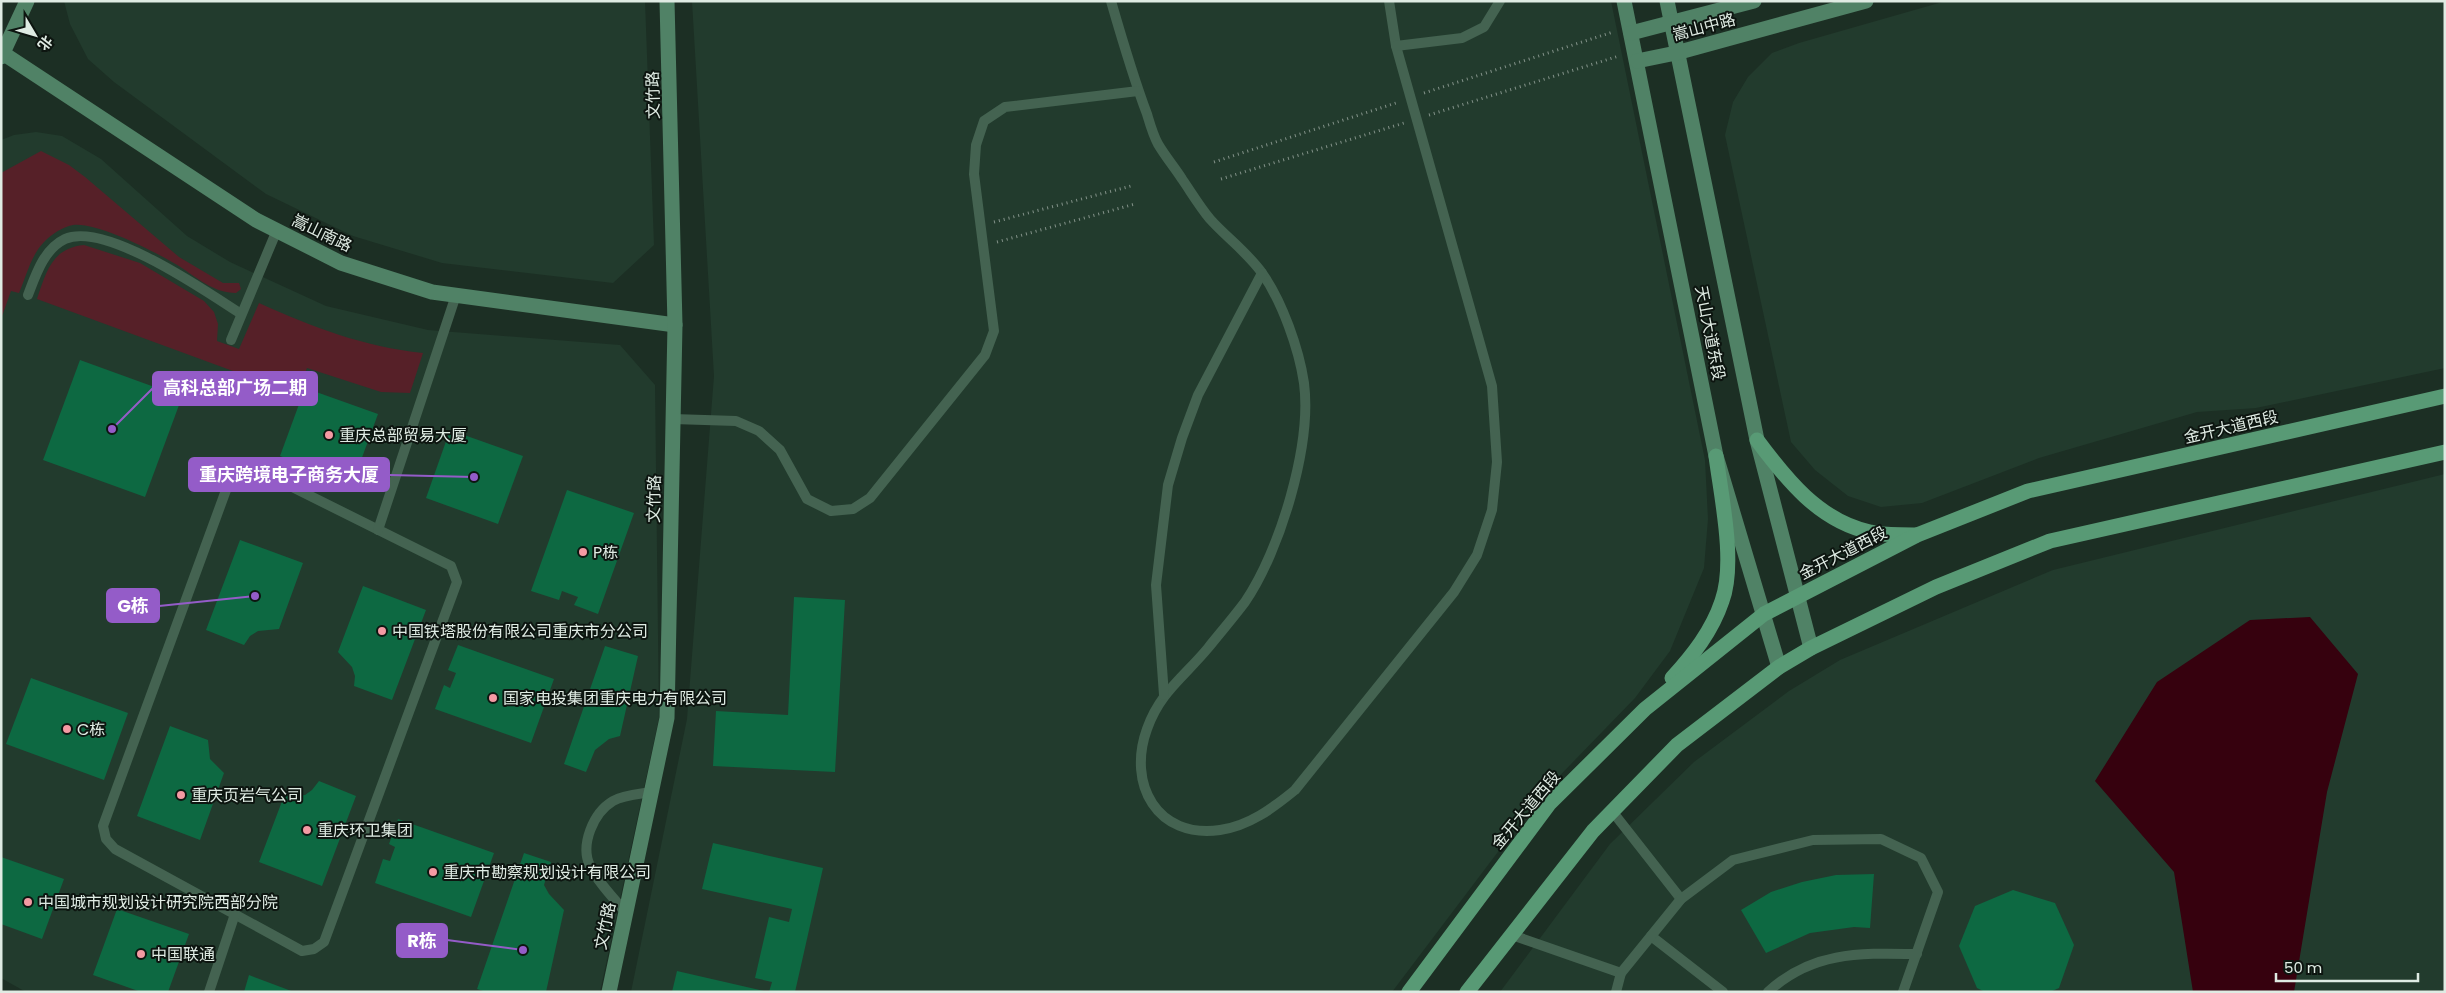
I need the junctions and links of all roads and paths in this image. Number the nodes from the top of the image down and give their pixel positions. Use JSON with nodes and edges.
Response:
{"nodes":[{"id":1,"x":27,"y":1,"type":"edge"},
{"id":2,"x":667,"y":1,"type":"edge"},
{"id":3,"x":1111,"y":1,"type":"edge"},
{"id":4,"x":1389,"y":1,"type":"edge"},
{"id":5,"x":1500,"y":1,"type":"edge"},
{"id":6,"x":1624,"y":1,"type":"edge"},
{"id":7,"x":1667,"y":1,"type":"edge"},
{"id":8,"x":1754,"y":1,"type":"edge"},
{"id":9,"x":1866,"y":1,"type":"edge"},
{"id":10,"x":1671,"y":22,"type":"junction"},
{"id":11,"x":1624,"y":32,"type":"junction"},
{"id":12,"x":1396,"y":46,"type":"junction"},
{"id":13,"x":1676,"y":53,"type":"junction"},
{"id":14,"x":2,"y":54,"type":"edge"},
{"id":15,"x":1622,"y":55,"type":"dead end"},
{"id":16,"x":1637,"y":61,"type":"junction"},
{"id":17,"x":1138,"y":91,"type":"junction"},
{"id":18,"x":1429,"y":92,"type":"dead end"},
{"id":19,"x":1385,"y":106,"type":"dead end"},
{"id":20,"x":1437,"y":113,"type":"dead end"},
{"id":21,"x":1393,"y":126,"type":"dead end"},
{"id":22,"x":1214,"y":162,"type":"dead end"},
{"id":23,"x":1220,"y":179,"type":"dead end"},
{"id":24,"x":1131,"y":186,"type":"dead end"},
{"id":25,"x":1135,"y":204,"type":"dead end"},
{"id":26,"x":981,"y":225,"type":"junction"},
{"id":27,"x":277,"y":230,"type":"junction"},
{"id":28,"x":982,"y":246,"type":"junction"},
{"id":29,"x":1262,"y":272,"type":"junction"},
{"id":30,"x":28,"y":295,"type":"dead end"},
{"id":31,"x":456,"y":295,"type":"junction"},
{"id":32,"x":241,"y":314,"type":"junction"},
{"id":33,"x":675,"y":325,"type":"junction"},
{"id":34,"x":230,"y":340,"type":"dead end"},
{"id":35,"x":2445,"y":396,"type":"edge"},
{"id":36,"x":673,"y":419,"type":"junction"},
{"id":37,"x":1757,"y":440,"type":"junction"},
{"id":38,"x":2445,"y":452,"type":"edge"},
{"id":39,"x":1716,"y":456,"type":"junction"},
{"id":40,"x":378,"y":530,"type":"junction"},
{"id":41,"x":1917,"y":535,"type":"junction"},
{"id":42,"x":1798,"y":596,"type":"junction"},
{"id":43,"x":1764,"y":614,"type":"junction"},
{"id":44,"x":1811,"y":648,"type":"junction"},
{"id":45,"x":1779,"y":667,"type":"junction"},
{"id":46,"x":1164,"y":695,"type":"junction"},
{"id":47,"x":1645,"y":708,"type":"junction"},
{"id":48,"x":651,"y":792,"type":"junction"},
{"id":49,"x":1612,"y":811,"type":"junction"},
{"id":50,"x":1681,"y":899,"type":"junction"},
{"id":51,"x":626,"y":913,"type":"junction"},
{"id":52,"x":235,"y":914,"type":"junction"},
{"id":53,"x":1512,"y":934,"type":"junction"},
{"id":54,"x":1650,"y":936,"type":"junction"},
{"id":55,"x":1917,"y":954,"type":"junction"},
{"id":56,"x":1621,"y":973,"type":"junction"},
{"id":57,"x":209,"y":992,"type":"edge"},
{"id":58,"x":609,"y":992,"type":"edge"},
{"id":59,"x":1409,"y":992,"type":"edge"},
{"id":60,"x":1467,"y":992,"type":"edge"},
{"id":61,"x":1616,"y":992,"type":"edge"},
{"id":62,"x":1723,"y":992,"type":"edge"},
{"id":63,"x":1768,"y":992,"type":"edge"},
{"id":64,"x":1903,"y":992,"type":"edge"}],
"edges":[{"from":1,"to":14,"type":"main road"},
{"from":2,"to":33,"type":"main road","name":"文竹路"},
{"from":3,"to":17,"type":"lane"},
{"from":4,"to":12,"type":"lane"},
{"from":5,"to":12,"type":"lane"},
{"from":6,"to":11,"type":"main road","name":"天山大道东段"},
{"from":7,"to":10,"type":"main road","name":"天山大道东段"},
{"from":8,"to":10,"type":"main road","name":"嵩山中路"},
{"from":9,"to":13,"type":"main road","name":"嵩山中路"},
{"from":10,"to":11,"type":"main road","name":"嵩山中路"},
{"from":10,"to":13,"type":"main road","name":"天山大道东段"},
{"from":11,"to":16,"type":"main road","name":"天山大道东段"},
{"from":11,"to":18,"type":"path"},
{"from":12,"to":46,"type":"lane"},
{"from":13,"to":16,"type":"main road","name":"嵩山中路"},
{"from":13,"to":37,"type":"main road","name":"天山大道东段"},
{"from":14,"to":27,"type":"main road","name":"嵩山南路"},
{"from":15,"to":20,"type":"path"},
{"from":16,"to":39,"type":"main road","name":"天山大道东段"},
{"from":17,"to":26,"type":"lane"},
{"from":17,"to":29,"type":"lane"},
{"from":19,"to":22,"type":"path"},
{"from":21,"to":23,"type":"path"},
{"from":24,"to":26,"type":"path"},
{"from":25,"to":28,"type":"path"},
{"from":26,"to":28,"type":"lane"},
{"from":27,"to":31,"type":"main road","name":"嵩山南路"},
{"from":27,"to":32,"type":"lane"},
{"from":28,"to":36,"type":"lane"},
{"from":29,"to":46,"type":"lane"},
{"from":29,"to":46,"type":"lane"},
{"from":30,"to":32,"type":"lane"},
{"from":31,"to":33,"type":"main road","name":"嵩山南路"},
{"from":31,"to":40,"type":"lane"},
{"from":32,"to":34,"type":"lane"},
{"from":33,"to":36,"type":"main road","name":"文竹路"},
{"from":35,"to":41,"type":"main road","name":"金开大道西段"},
{"from":36,"to":48,"type":"main road","name":"文竹路"},
{"from":37,"to":41,"type":"main road"},
{"from":37,"to":42,"type":"main road","name":"天山大道东段"},
{"from":38,"to":44,"type":"main road"},
{"from":39,"to":43,"type":"main road","name":"天山大道东段"},
{"from":39,"to":47,"type":"main road"},
{"from":40,"to":52,"type":"lane"},
{"from":40,"to":52,"type":"lane"},
{"from":41,"to":42,"type":"main road","name":"金开大道西段"},
{"from":42,"to":43,"type":"main road","name":"金开大道西段"},
{"from":42,"to":44,"type":"main road","name":"天山大道东段"},
{"from":43,"to":45,"type":"main road","name":"天山大道东段"},
{"from":43,"to":47,"type":"main road","name":"金开大道西段"},
{"from":44,"to":45,"type":"main road"},
{"from":45,"to":49,"type":"main road"},
{"from":47,"to":59,"type":"main road","name":"金开大道西段"},
{"from":48,"to":51,"type":"main road","name":"文竹路"},
{"from":48,"to":51,"type":"lane"},
{"from":49,"to":50,"type":"lane"},
{"from":49,"to":53,"type":"main road"},
{"from":50,"to":54,"type":"lane"},
{"from":50,"to":55,"type":"lane"},
{"from":51,"to":58,"type":"main road","name":"文竹路"},
{"from":52,"to":57,"type":"lane"},
{"from":53,"to":56,"type":"lane"},
{"from":53,"to":60,"type":"main road"},
{"from":54,"to":56,"type":"lane"},
{"from":54,"to":62,"type":"lane"},
{"from":55,"to":63,"type":"lane"},
{"from":55,"to":64,"type":"lane"},
{"from":56,"to":61,"type":"lane"}]}
